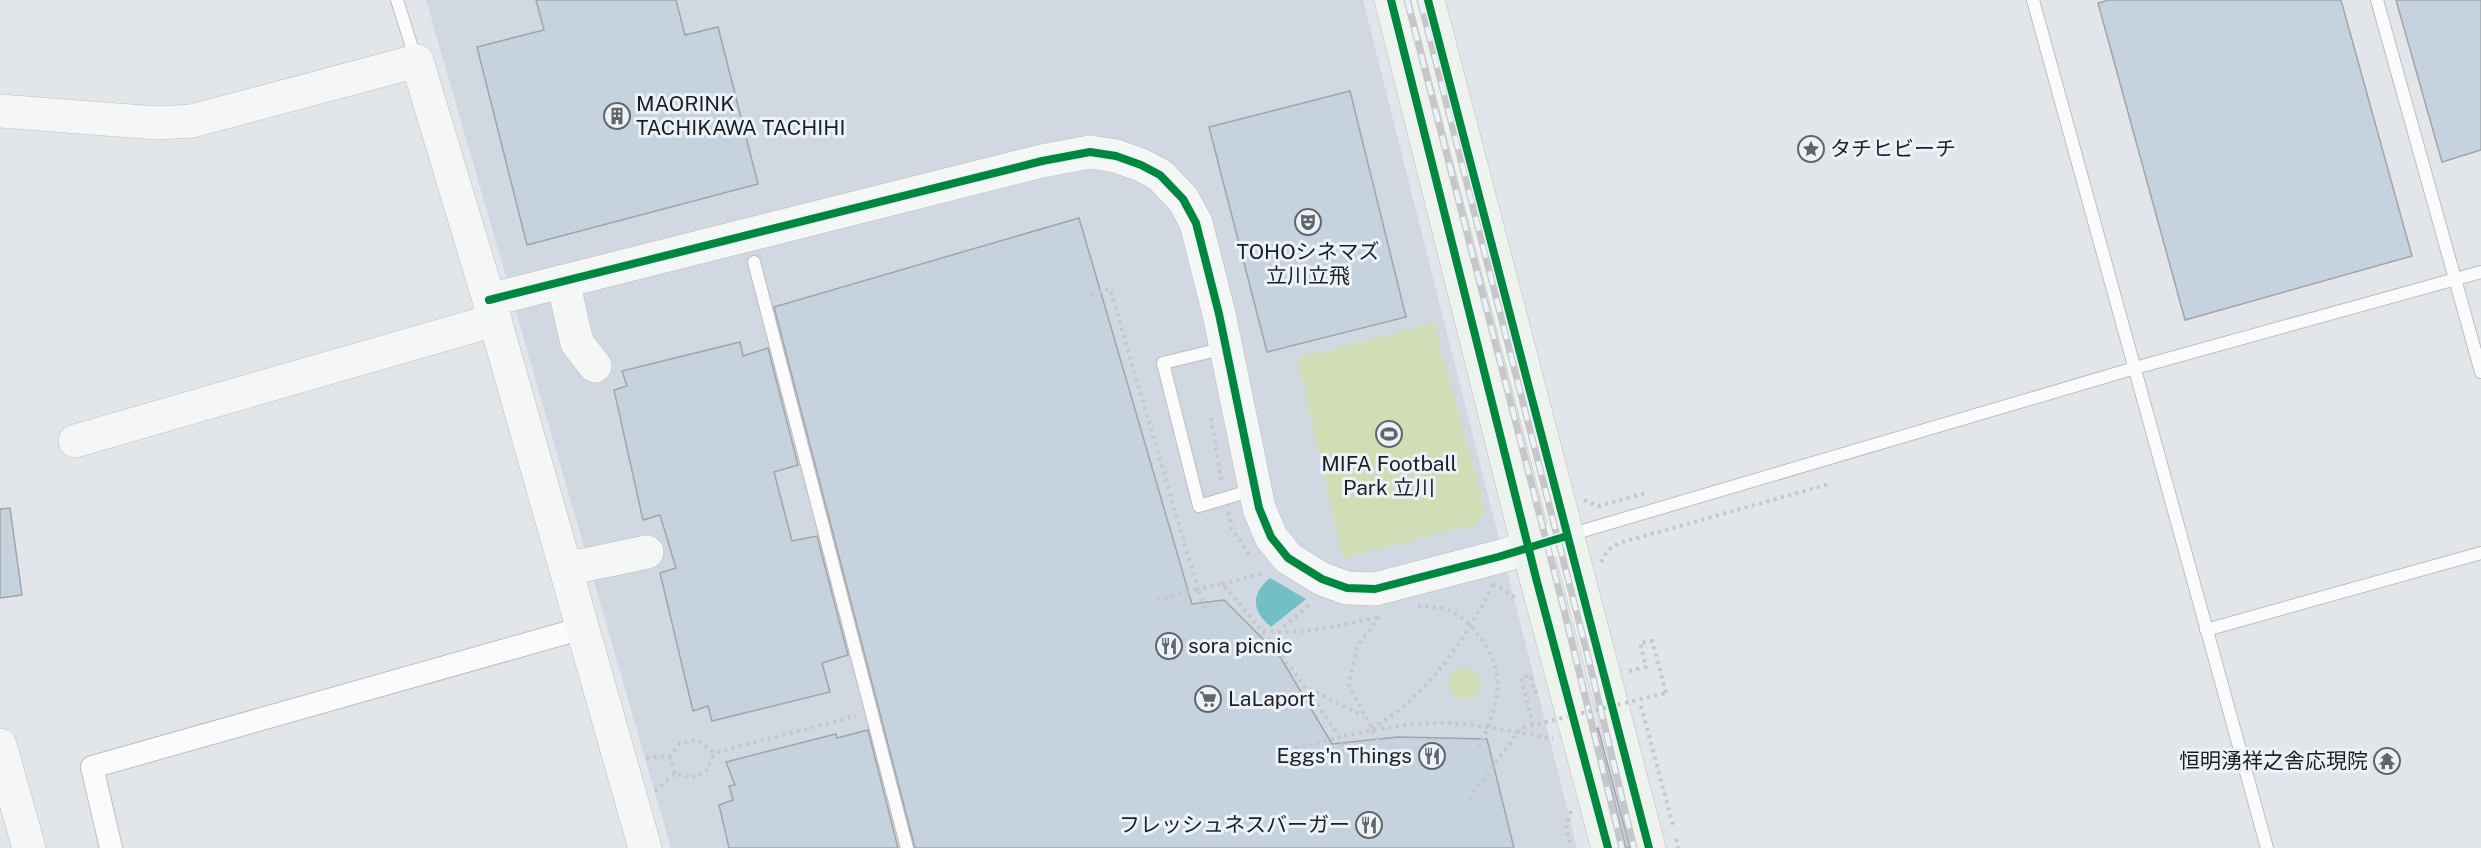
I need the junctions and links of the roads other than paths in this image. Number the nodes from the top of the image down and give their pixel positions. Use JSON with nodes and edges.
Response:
{"nodes":[{"id":1,"x":397,"y":0,"type":"edge"},
{"id":2,"x":1391,"y":0,"type":"edge"},
{"id":3,"x":1428,"y":0,"type":"edge"},
{"id":4,"x":2033,"y":0,"type":"edge"},
{"id":5,"x":2376,"y":0,"type":"edge"},
{"id":6,"x":417,"y":61,"type":"junction"},
{"id":7,"x":0,"y":111,"type":"edge"},
{"id":8,"x":754,"y":262,"type":"dead end"},
{"id":9,"x":2481,"y":272,"type":"edge"},
{"id":10,"x":2455,"y":279,"type":"junction"},
{"id":11,"x":563,"y":281,"type":"junction"},
{"id":12,"x":492,"y":310,"type":"junction"},
{"id":13,"x":1226,"y":348,"type":"junction"},
{"id":14,"x":595,"y":366,"type":"dead end"},
{"id":15,"x":2135,"y":368,"type":"junction"},
{"id":16,"x":2481,"y":372,"type":"edge"},
{"id":17,"x":75,"y":441,"type":"dead end"},
{"id":18,"x":1239,"y":494,"type":"junction"},
{"id":19,"x":1567,"y":536,"type":"junction"},
{"id":20,"x":1529,"y":548,"type":"junction"},
{"id":21,"x":647,"y":552,"type":"dead end"},
{"id":22,"x":2481,"y":553,"type":"edge"},
{"id":23,"x":566,"y":569,"type":"junction"},
{"id":24,"x":582,"y":627,"type":"junction"},
{"id":25,"x":2206,"y":630,"type":"junction"},
{"id":26,"x":0,"y":745,"type":"edge"},
{"id":27,"x":29,"y":848,"type":"edge"},
{"id":28,"x":111,"y":848,"type":"edge"},
{"id":29,"x":645,"y":848,"type":"edge"},
{"id":30,"x":907,"y":848,"type":"edge"},
{"id":31,"x":1608,"y":848,"type":"edge"},
{"id":32,"x":1649,"y":848,"type":"edge"},
{"id":33,"x":2266,"y":848,"type":"edge"}],
"edges":[{"from":1,"to":6,"type":"lane"},
{"from":2,"to":20,"type":"main road"},
{"from":3,"to":19,"type":"main road"},
{"from":4,"to":15,"type":"lane"},
{"from":5,"to":10,"type":"lane"},
{"from":6,"to":7,"type":"street"},
{"from":6,"to":12,"type":"street"},
{"from":8,"to":30,"type":"lane"},
{"from":9,"to":10,"type":"lane"},
{"from":10,"to":15,"type":"lane"},
{"from":10,"to":16,"type":"lane"},
{"from":11,"to":12,"type":"street"},
{"from":11,"to":13,"type":"street"},
{"from":11,"to":14,"type":"street"},
{"from":12,"to":17,"type":"street"},
{"from":12,"to":23,"type":"street"},
{"from":13,"to":18,"type":"street"},
{"from":13,"to":18,"type":"lane"},
{"from":15,"to":19,"type":"lane"},
{"from":15,"to":25,"type":"lane"},
{"from":18,"to":20,"type":"street"},
{"from":19,"to":20,"type":"street"},
{"from":19,"to":32,"type":"main road"},
{"from":20,"to":31,"type":"main road"},
{"from":21,"to":23,"type":"street"},
{"from":22,"to":25,"type":"lane"},
{"from":23,"to":24,"type":"street"},
{"from":24,"to":28,"type":"street"},
{"from":24,"to":29,"type":"street"},
{"from":25,"to":33,"type":"lane"},
{"from":26,"to":27,"type":"street"}]}
